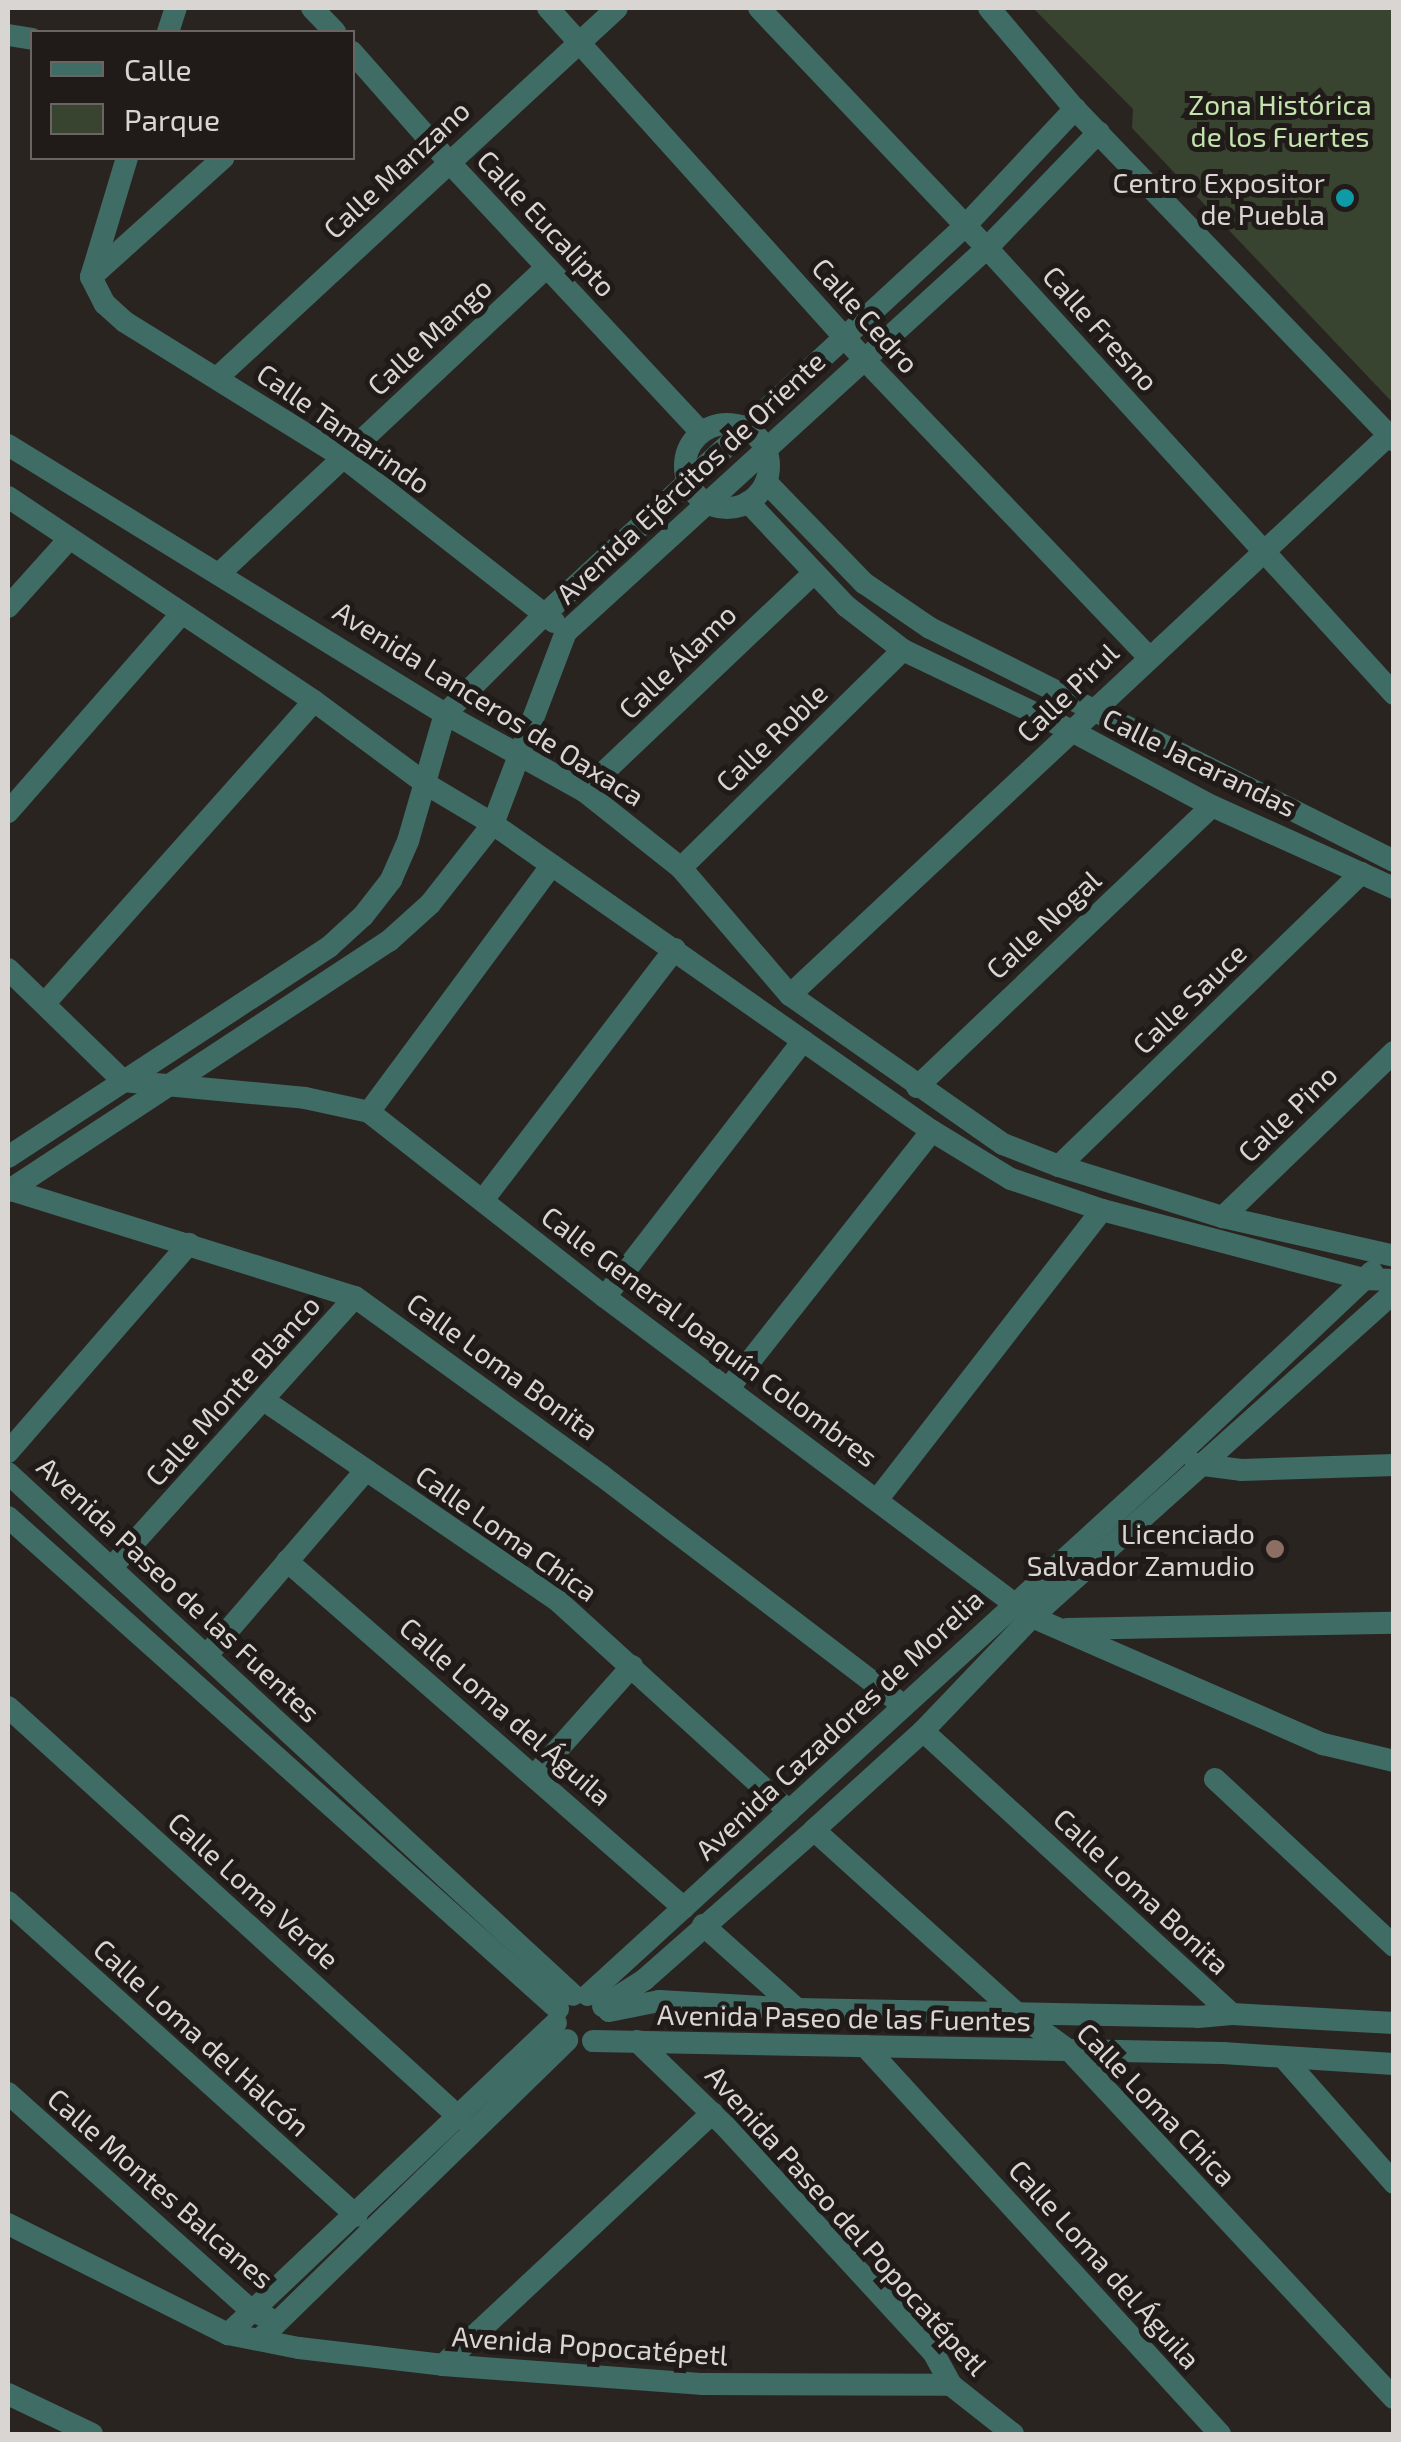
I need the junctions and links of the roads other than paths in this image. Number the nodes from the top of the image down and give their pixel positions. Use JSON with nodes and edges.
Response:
{"nodes":[{"id":1,"x":312,"y":8,"type":"edge"},
{"id":2,"x":548,"y":8,"type":"edge"},
{"id":3,"x":616,"y":8,"type":"edge"},
{"id":4,"x":760,"y":8,"type":"edge"},
{"id":5,"x":989,"y":8,"type":"edge"},
{"id":6,"x":333,"y":30,"type":"edge"},
{"id":7,"x":580,"y":42,"type":"junction"},
{"id":8,"x":355,"y":55,"type":"edge"},
{"id":9,"x":1076,"y":109,"type":"junction"},
{"id":10,"x":1099,"y":132,"type":"junction"},
{"id":11,"x":126,"y":160,"type":"edge"},
{"id":12,"x":221,"y":160,"type":"edge"},
{"id":13,"x":448,"y":161,"type":"junction"},
{"id":14,"x":965,"y":226,"type":"junction"},
{"id":15,"x":987,"y":248,"type":"junction"},
{"id":16,"x":547,"y":267,"type":"junction"},
{"id":17,"x":91,"y":276,"type":"junction"},
{"id":18,"x":843,"y":335,"type":"junction"},
{"id":19,"x":863,"y":358,"type":"junction"},
{"id":20,"x":218,"y":377,"type":"junction"},
{"id":21,"x":745,"y":428,"type":"junction"},
{"id":22,"x":701,"y":432,"type":"junction"},
{"id":23,"x":1391,"y":438,"type":"edge"},
{"id":24,"x":8,"y":445,"type":"edge"},
{"id":25,"x":766,"y":449,"type":"junction"},
{"id":26,"x":343,"y":458,"type":"junction"},
{"id":27,"x":688,"y":482,"type":"junction"},
{"id":28,"x":766,"y":482,"type":"junction"},
{"id":29,"x":8,"y":497,"type":"edge"},
{"id":30,"x":748,"y":502,"type":"junction"},
{"id":31,"x":707,"y":503,"type":"junction"},
{"id":32,"x":69,"y":539,"type":"junction"},
{"id":33,"x":1264,"y":551,"type":"junction"},
{"id":34,"x":221,"y":572,"type":"junction"},
{"id":35,"x":812,"y":574,"type":"junction"},
{"id":36,"x":864,"y":583,"type":"junction"},
{"id":37,"x":846,"y":606,"type":"junction"},
{"id":38,"x":8,"y":607,"type":"edge"},
{"id":39,"x":182,"y":613,"type":"junction"},
{"id":40,"x":545,"y":614,"type":"junction"},
{"id":41,"x":566,"y":632,"type":"junction"},
{"id":42,"x":903,"y":650,"type":"junction"},
{"id":43,"x":1148,"y":656,"type":"junction"},
{"id":44,"x":1394,"y":694,"type":"edge"},
{"id":45,"x":314,"y":701,"type":"junction"},
{"id":46,"x":1093,"y":709,"type":"junction"},
{"id":47,"x":445,"y":714,"type":"junction"},
{"id":48,"x":1070,"y":730,"type":"junction"},
{"id":49,"x":519,"y":754,"type":"junction"},
{"id":50,"x":426,"y":784,"type":"junction"},
{"id":51,"x":584,"y":791,"type":"junction"},
{"id":52,"x":1212,"y":806,"type":"junction"},
{"id":53,"x":8,"y":812,"type":"edge"},
{"id":54,"x":1304,"y":816,"type":"junction"},
{"id":55,"x":493,"y":824,"type":"junction"},
{"id":56,"x":1288,"y":840,"type":"junction"},
{"id":57,"x":1394,"y":861,"type":"edge"},
{"id":58,"x":552,"y":866,"type":"junction"},
{"id":59,"x":681,"y":868,"type":"junction"},
{"id":60,"x":1360,"y":873,"type":"junction"},
{"id":61,"x":1394,"y":888,"type":"edge"},
{"id":62,"x":675,"y":949,"type":"junction"},
{"id":63,"x":8,"y":969,"type":"edge"},
{"id":64,"x":790,"y":995,"type":"junction"},
{"id":65,"x":45,"y":1003,"type":"junction"},
{"id":66,"x":804,"y":1040,"type":"junction"},
{"id":67,"x":1394,"y":1052,"type":"edge"},
{"id":68,"x":123,"y":1082,"type":"junction"},
{"id":69,"x":169,"y":1086,"type":"junction"},
{"id":70,"x":917,"y":1086,"type":"junction"},
{"id":71,"x":369,"y":1112,"type":"junction"},
{"id":72,"x":932,"y":1132,"type":"junction"},
{"id":73,"x":8,"y":1157,"type":"edge"},
{"id":74,"x":1059,"y":1166,"type":"junction"},
{"id":75,"x":8,"y":1190,"type":"edge"},
{"id":76,"x":483,"y":1200,"type":"junction"},
{"id":77,"x":1102,"y":1210,"type":"junction"},
{"id":78,"x":1223,"y":1216,"type":"junction"},
{"id":79,"x":189,"y":1244,"type":"junction"},
{"id":80,"x":1392,"y":1254,"type":"edge"},
{"id":81,"x":1363,"y":1280,"type":"junction"},
{"id":82,"x":1394,"y":1280,"type":"edge"},
{"id":83,"x":1394,"y":1292,"type":"edge"},
{"id":84,"x":356,"y":1296,"type":"junction"},
{"id":85,"x":605,"y":1297,"type":"junction"},
{"id":86,"x":728,"y":1389,"type":"junction"},
{"id":87,"x":264,"y":1400,"type":"junction"},
{"id":88,"x":8,"y":1452,"type":"edge"},
{"id":89,"x":1173,"y":1460,"type":"junction"},
{"id":90,"x":1204,"y":1465,"type":"junction"},
{"id":91,"x":1394,"y":1466,"type":"edge"},
{"id":92,"x":366,"y":1470,"type":"junction"},
{"id":93,"x":8,"y":1473,"type":"edge"},
{"id":94,"x":877,"y":1500,"type":"junction"},
{"id":95,"x":8,"y":1516,"type":"edge"},
{"id":96,"x":287,"y":1561,"type":"junction"},
{"id":97,"x":112,"y":1568,"type":"junction"},
{"id":98,"x":1022,"y":1612,"type":"junction"},
{"id":99,"x":1394,"y":1623,"type":"edge"},
{"id":100,"x":1058,"y":1629,"type":"junction"},
{"id":101,"x":207,"y":1655,"type":"junction"},
{"id":102,"x":632,"y":1666,"type":"junction"},
{"id":103,"x":904,"y":1706,"type":"junction"},
{"id":104,"x":8,"y":1707,"type":"edge"},
{"id":105,"x":924,"y":1731,"type":"junction"},
{"id":106,"x":1394,"y":1760,"type":"edge"},
{"id":107,"x":535,"y":1774,"type":"junction"},
{"id":108,"x":1216,"y":1778,"type":"dead end"},
{"id":109,"x":789,"y":1812,"type":"junction"},
{"id":110,"x":814,"y":1830,"type":"junction"},
{"id":111,"x":8,"y":1902,"type":"edge"},
{"id":112,"x":684,"y":1908,"type":"junction"},
{"id":113,"x":704,"y":1925,"type":"junction"},
{"id":114,"x":1394,"y":1946,"type":"edge"},
{"id":115,"x":797,"y":2009,"type":"junction"},
{"id":116,"x":1014,"y":2011,"type":"junction"},
{"id":117,"x":582,"y":2013,"type":"junction"},
{"id":118,"x":1232,"y":2014,"type":"junction"},
{"id":119,"x":1394,"y":2023,"type":"edge"},
{"id":120,"x":640,"y":2043,"type":"junction"},
{"id":121,"x":865,"y":2046,"type":"junction"},
{"id":122,"x":1071,"y":2052,"type":"junction"},
{"id":123,"x":1284,"y":2057,"type":"junction"},
{"id":124,"x":1394,"y":2064,"type":"edge"},
{"id":125,"x":8,"y":2093,"type":"edge"},
{"id":126,"x":712,"y":2112,"type":"junction"},
{"id":127,"x":460,"y":2118,"type":"junction"},
{"id":128,"x":1394,"y":2183,"type":"edge"},
{"id":129,"x":357,"y":2216,"type":"junction"},
{"id":130,"x":8,"y":2224,"type":"edge"},
{"id":131,"x":252,"y":2312,"type":"junction"},
{"id":132,"x":280,"y":2322,"type":"junction"},
{"id":133,"x":228,"y":2334,"type":"junction"},
{"id":134,"x":259,"y":2340,"type":"junction"},
{"id":135,"x":443,"y":2365,"type":"junction"},
{"id":136,"x":951,"y":2384,"type":"junction"},
{"id":137,"x":8,"y":2394,"type":"edge"},
{"id":138,"x":1394,"y":2398,"type":"edge"},
{"id":139,"x":92,"y":2434,"type":"edge"},
{"id":140,"x":1013,"y":2434,"type":"edge"},
{"id":141,"x":1220,"y":2434,"type":"edge"}],
"edges":[{"from":1,"to":6,"type":"street"},
{"from":2,"to":7,"type":"street","name":"Calle Cedro"},
{"from":3,"to":7,"type":"street","name":"Calle Manzano"},
{"from":4,"to":14,"type":"street","name":"Calle Fresno"},
{"from":5,"to":9,"type":"street"},
{"from":7,"to":13,"type":"street","name":"Calle Manzano"},
{"from":7,"to":18,"type":"street","name":"Calle Cedro"},
{"from":8,"to":13,"type":"street","name":"Calle Eucalipto"},
{"from":9,"to":10,"type":"street"},
{"from":9,"to":14,"type":"street","name":"Avenida Ejércitos de Oriente"},
{"from":10,"to":15,"type":"street","name":"Avenida Ejércitos de Oriente"},
{"from":10,"to":23,"type":"street"},
{"from":11,"to":17,"type":"street"},
{"from":12,"to":17,"type":"street"},
{"from":13,"to":16,"type":"street","name":"Calle Eucalipto"},
{"from":13,"to":20,"type":"street","name":"Calle Manzano"},
{"from":14,"to":15,"type":"street","name":"Calle Fresno"},
{"from":14,"to":18,"type":"street","name":"Avenida Ejércitos de Oriente"},
{"from":15,"to":19,"type":"street","name":"Avenida Ejércitos de Oriente"},
{"from":15,"to":33,"type":"street","name":"Calle Fresno"},
{"from":16,"to":22,"type":"street","name":"Calle Eucalipto"},
{"from":16,"to":26,"type":"street","name":"Calle Mango"},
{"from":17,"to":20,"type":"street","name":"Calle Tamarindo"},
{"from":18,"to":19,"type":"street","name":"Calle Cedro"},
{"from":18,"to":21,"type":"street","name":"Avenida Ejércitos de Oriente"},
{"from":19,"to":25,"type":"street","name":"Avenida Ejércitos de Oriente"},
{"from":19,"to":43,"type":"street","name":"Calle Cedro"},
{"from":20,"to":26,"type":"street","name":"Calle Tamarindo"},
{"from":21,"to":22,"type":"street"},
{"from":21,"to":25,"type":"street"},
{"from":21,"to":27,"type":"street","name":"Avenida Ejércitos de Oriente"},
{"from":22,"to":27,"type":"street"},
{"from":23,"to":33,"type":"street","name":"Calle Pirul"},
{"from":24,"to":34,"type":"street","name":"Avenida Lanceros de Oaxaca"},
{"from":25,"to":28,"type":"street"},
{"from":25,"to":31,"type":"street","name":"Avenida Ejércitos de Oriente"},
{"from":26,"to":34,"type":"street","name":"Calle Mango"},
{"from":26,"to":40,"type":"street","name":"Calle Tamarindo"},
{"from":27,"to":31,"type":"street"},
{"from":27,"to":40,"type":"street","name":"Avenida Ejércitos de Oriente"},
{"from":28,"to":30,"type":"street"},
{"from":28,"to":36,"type":"street","name":"Calle Jacarandas"},
{"from":29,"to":32,"type":"street"},
{"from":30,"to":31,"type":"street"},
{"from":30,"to":35,"type":"street","name":"Calle Jacarandas"},
{"from":31,"to":41,"type":"street","name":"Avenida Ejércitos de Oriente"},
{"from":32,"to":38,"type":"street"},
{"from":32,"to":39,"type":"street"},
{"from":33,"to":43,"type":"street","name":"Calle Pirul"},
{"from":33,"to":44,"type":"street","name":"Calle Fresno"},
{"from":34,"to":47,"type":"street","name":"Avenida Lanceros de Oaxaca"},
{"from":35,"to":37,"type":"street","name":"Calle Jacarandas"},
{"from":35,"to":51,"type":"street","name":"Calle Álamo"},
{"from":36,"to":37,"type":"street"},
{"from":36,"to":46,"type":"street","name":"Calle Jacarandas"},
{"from":37,"to":42,"type":"street","name":"Calle Jacarandas"},
{"from":39,"to":45,"type":"street"},
{"from":39,"to":53,"type":"street"},
{"from":40,"to":41,"type":"street","name":"Calle Tamarindo"},
{"from":40,"to":47,"type":"street","name":"Avenida Ejércitos de Oriente"},
{"from":41,"to":49,"type":"street","name":"Avenida Ejércitos de Oriente"},
{"from":42,"to":48,"type":"street","name":"Calle Jacarandas"},
{"from":42,"to":59,"type":"street","name":"Calle Roble"},
{"from":43,"to":46,"type":"street","name":"Calle Pirul"},
{"from":45,"to":50,"type":"street"},
{"from":45,"to":65,"type":"street"},
{"from":46,"to":48,"type":"street","name":"Calle Pirul"},
{"from":46,"to":54,"type":"street","name":"Calle Jacarandas"},
{"from":47,"to":49,"type":"street","name":"Avenida Lanceros de Oaxaca"},
{"from":47,"to":50,"type":"street","name":"Avenida Ejércitos de Oriente"},
{"from":48,"to":52,"type":"street","name":"Calle Jacarandas"},
{"from":48,"to":64,"type":"street","name":"Calle Pirul"},
{"from":49,"to":51,"type":"street","name":"Avenida Lanceros de Oaxaca"},
{"from":49,"to":55,"type":"street","name":"Avenida Ejércitos de Oriente"},
{"from":50,"to":55,"type":"street"},
{"from":50,"to":68,"type":"street","name":"Avenida Ejércitos de Oriente"},
{"from":51,"to":59,"type":"street","name":"Avenida Lanceros de Oaxaca"},
{"from":52,"to":56,"type":"street","name":"Calle Jacarandas"},
{"from":52,"to":70,"type":"street","name":"Calle Nogal"},
{"from":54,"to":56,"type":"street"},
{"from":54,"to":57,"type":"street","name":"Calle Jacarandas"},
{"from":55,"to":58,"type":"street"},
{"from":55,"to":69,"type":"street","name":"Avenida Ejércitos de Oriente"},
{"from":56,"to":60,"type":"street","name":"Calle Jacarandas"},
{"from":58,"to":62,"type":"street"},
{"from":58,"to":71,"type":"street"},
{"from":59,"to":64,"type":"street","name":"Avenida Lanceros de Oaxaca"},
{"from":60,"to":61,"type":"street","name":"Calle Jacarandas"},
{"from":60,"to":74,"type":"street","name":"Calle Sauce"},
{"from":62,"to":66,"type":"street"},
{"from":62,"to":76,"type":"street"},
{"from":63,"to":65,"type":"street"},
{"from":64,"to":70,"type":"street","name":"Avenida Lanceros de Oaxaca"},
{"from":65,"to":68,"type":"street"},
{"from":66,"to":72,"type":"street"},
{"from":66,"to":85,"type":"street"},
{"from":67,"to":78,"type":"street","name":"Calle Pino"},
{"from":68,"to":69,"type":"street","name":"Calle General Joaquín Colombres"},
{"from":68,"to":73,"type":"street","name":"Avenida Ejércitos de Oriente"},
{"from":69,"to":71,"type":"street","name":"Calle General Joaquín Colombres"},
{"from":69,"to":75,"type":"street","name":"Avenida Ejércitos de Oriente"},
{"from":70,"to":74,"type":"street","name":"Avenida Lanceros de Oaxaca"},
{"from":71,"to":76,"type":"street","name":"Calle General Joaquín Colombres"},
{"from":72,"to":77,"type":"street"},
{"from":72,"to":86,"type":"street"},
{"from":74,"to":78,"type":"street","name":"Avenida Lanceros de Oaxaca"},
{"from":75,"to":79,"type":"street","name":"Calle Loma Bonita"},
{"from":76,"to":85,"type":"street","name":"Calle General Joaquín Colombres"},
{"from":77,"to":81,"type":"street"},
{"from":77,"to":94,"type":"street"},
{"from":78,"to":80,"type":"street","name":"Avenida Lanceros de Oaxaca"},
{"from":79,"to":84,"type":"street","name":"Calle Loma Bonita"},
{"from":79,"to":88,"type":"street"},
{"from":80,"to":81,"type":"street","name":"Avenida Cazadores de Morelia"},
{"from":81,"to":82,"type":"street"},
{"from":81,"to":89,"type":"street","name":"Avenida Cazadores de Morelia"},
{"from":83,"to":90,"type":"street","name":"Avenida Cazadores de Morelia"},
{"from":84,"to":87,"type":"street","name":"Calle Monte Blanco"},
{"from":84,"to":103,"type":"street","name":"Calle Loma Bonita"},
{"from":85,"to":86,"type":"street","name":"Calle General Joaquín Colombres"},
{"from":86,"to":94,"type":"street","name":"Calle General Joaquín Colombres"},
{"from":87,"to":92,"type":"street","name":"Calle Loma Chica"},
{"from":87,"to":97,"type":"street","name":"Calle Monte Blanco"},
{"from":89,"to":90,"type":"street"},
{"from":89,"to":98,"type":"street","name":"Avenida Cazadores de Morelia"},
{"from":90,"to":91,"type":"street"},
{"from":90,"to":98,"type":"street","name":"Avenida Cazadores de Morelia"},
{"from":92,"to":96,"type":"street"},
{"from":92,"to":102,"type":"street","name":"Calle Loma Chica"},
{"from":93,"to":97,"type":"street","name":"Avenida Paseo de las Fuentes"},
{"from":94,"to":98,"type":"street","name":"Calle General Joaquín Colombres"},
{"from":95,"to":117,"type":"street","name":"Avenida Paseo de las Fuentes"},
{"from":96,"to":101,"type":"street"},
{"from":96,"to":107,"type":"street","name":"Calle Loma del Águila"},
{"from":97,"to":101,"type":"street","name":"Avenida Paseo de las Fuentes"},
{"from":98,"to":100,"type":"street","name":"Calle General Joaquín Colombres"},
{"from":98,"to":103,"type":"street","name":"Avenida Cazadores de Morelia"},
{"from":98,"to":105,"type":"street","name":"Avenida Cazadores de Morelia"},
{"from":99,"to":100,"type":"street"},
{"from":100,"to":106,"type":"street","name":"Calle General Joaquín Colombres"},
{"from":101,"to":117,"type":"street","name":"Avenida Paseo de las Fuentes"},
{"from":102,"to":107,"type":"street"},
{"from":102,"to":109,"type":"street","name":"Calle Loma Chica"},
{"from":103,"to":109,"type":"street","name":"Avenida Cazadores de Morelia"},
{"from":104,"to":127,"type":"street","name":"Calle Loma Verde"},
{"from":105,"to":110,"type":"street","name":"Avenida Cazadores de Morelia"},
{"from":105,"to":118,"type":"street","name":"Calle Loma Bonita"},
{"from":107,"to":112,"type":"street","name":"Calle Loma del Águila"},
{"from":108,"to":114,"type":"street"},
{"from":109,"to":112,"type":"street","name":"Avenida Cazadores de Morelia"},
{"from":110,"to":113,"type":"street","name":"Avenida Cazadores de Morelia"},
{"from":110,"to":116,"type":"street","name":"Calle Loma Chica"},
{"from":111,"to":129,"type":"street","name":"Calle Loma del Halcón"},
{"from":112,"to":117,"type":"street","name":"Avenida Cazadores de Morelia"},
{"from":113,"to":115,"type":"street"},
{"from":113,"to":117,"type":"street","name":"Avenida Cazadores de Morelia"},
{"from":115,"to":116,"type":"street","name":"Avenida Paseo de las Fuentes"},
{"from":115,"to":117,"type":"street","name":"Avenida Paseo de las Fuentes"},
{"from":116,"to":118,"type":"street","name":"Avenida Paseo de las Fuentes"},
{"from":116,"to":122,"type":"street","name":"Calle Loma Chica"},
{"from":117,"to":120,"type":"street","name":"Avenida Paseo del Popocatépetl"},
{"from":117,"to":120,"type":"street","name":"Avenida Paseo de las Fuentes"},
{"from":117,"to":127,"type":"street","name":"Avenida Cazadores de Morelia"},
{"from":117,"to":132,"type":"street","name":"Avenida Cazadores de Morelia"},
{"from":118,"to":119,"type":"street","name":"Avenida Paseo de las Fuentes"},
{"from":120,"to":121,"type":"street","name":"Avenida Paseo de las Fuentes"},
{"from":120,"to":126,"type":"street","name":"Avenida Paseo del Popocatépetl"},
{"from":121,"to":122,"type":"street","name":"Avenida Paseo de las Fuentes"},
{"from":121,"to":141,"type":"street","name":"Calle Loma del Águila"},
{"from":122,"to":123,"type":"street","name":"Avenida Paseo de las Fuentes"},
{"from":122,"to":138,"type":"street","name":"Calle Loma Chica"},
{"from":123,"to":124,"type":"street","name":"Avenida Paseo de las Fuentes"},
{"from":123,"to":128,"type":"street"},
{"from":125,"to":131,"type":"street","name":"Calle Montes Balcanes"},
{"from":126,"to":135,"type":"street"},
{"from":126,"to":136,"type":"street","name":"Avenida Paseo del Popocatépetl"},
{"from":127,"to":129,"type":"street","name":"Avenida Cazadores de Morelia"},
{"from":129,"to":131,"type":"street","name":"Avenida Cazadores de Morelia"},
{"from":130,"to":133,"type":"street","name":"Avenida Popocatépetl"},
{"from":131,"to":132,"type":"street","name":"Calle Montes Balcanes"},
{"from":131,"to":133,"type":"street","name":"Avenida Cazadores de Morelia"},
{"from":132,"to":134,"type":"street","name":"Avenida Cazadores de Morelia"},
{"from":133,"to":134,"type":"street","name":"Avenida Popocatépetl"},
{"from":134,"to":135,"type":"street","name":"Avenida Popocatépetl"},
{"from":135,"to":136,"type":"street","name":"Avenida Popocatépetl"},
{"from":136,"to":140,"type":"street","name":"Avenida Paseo del Popocatépetl"},
{"from":137,"to":139,"type":"street"}]}
